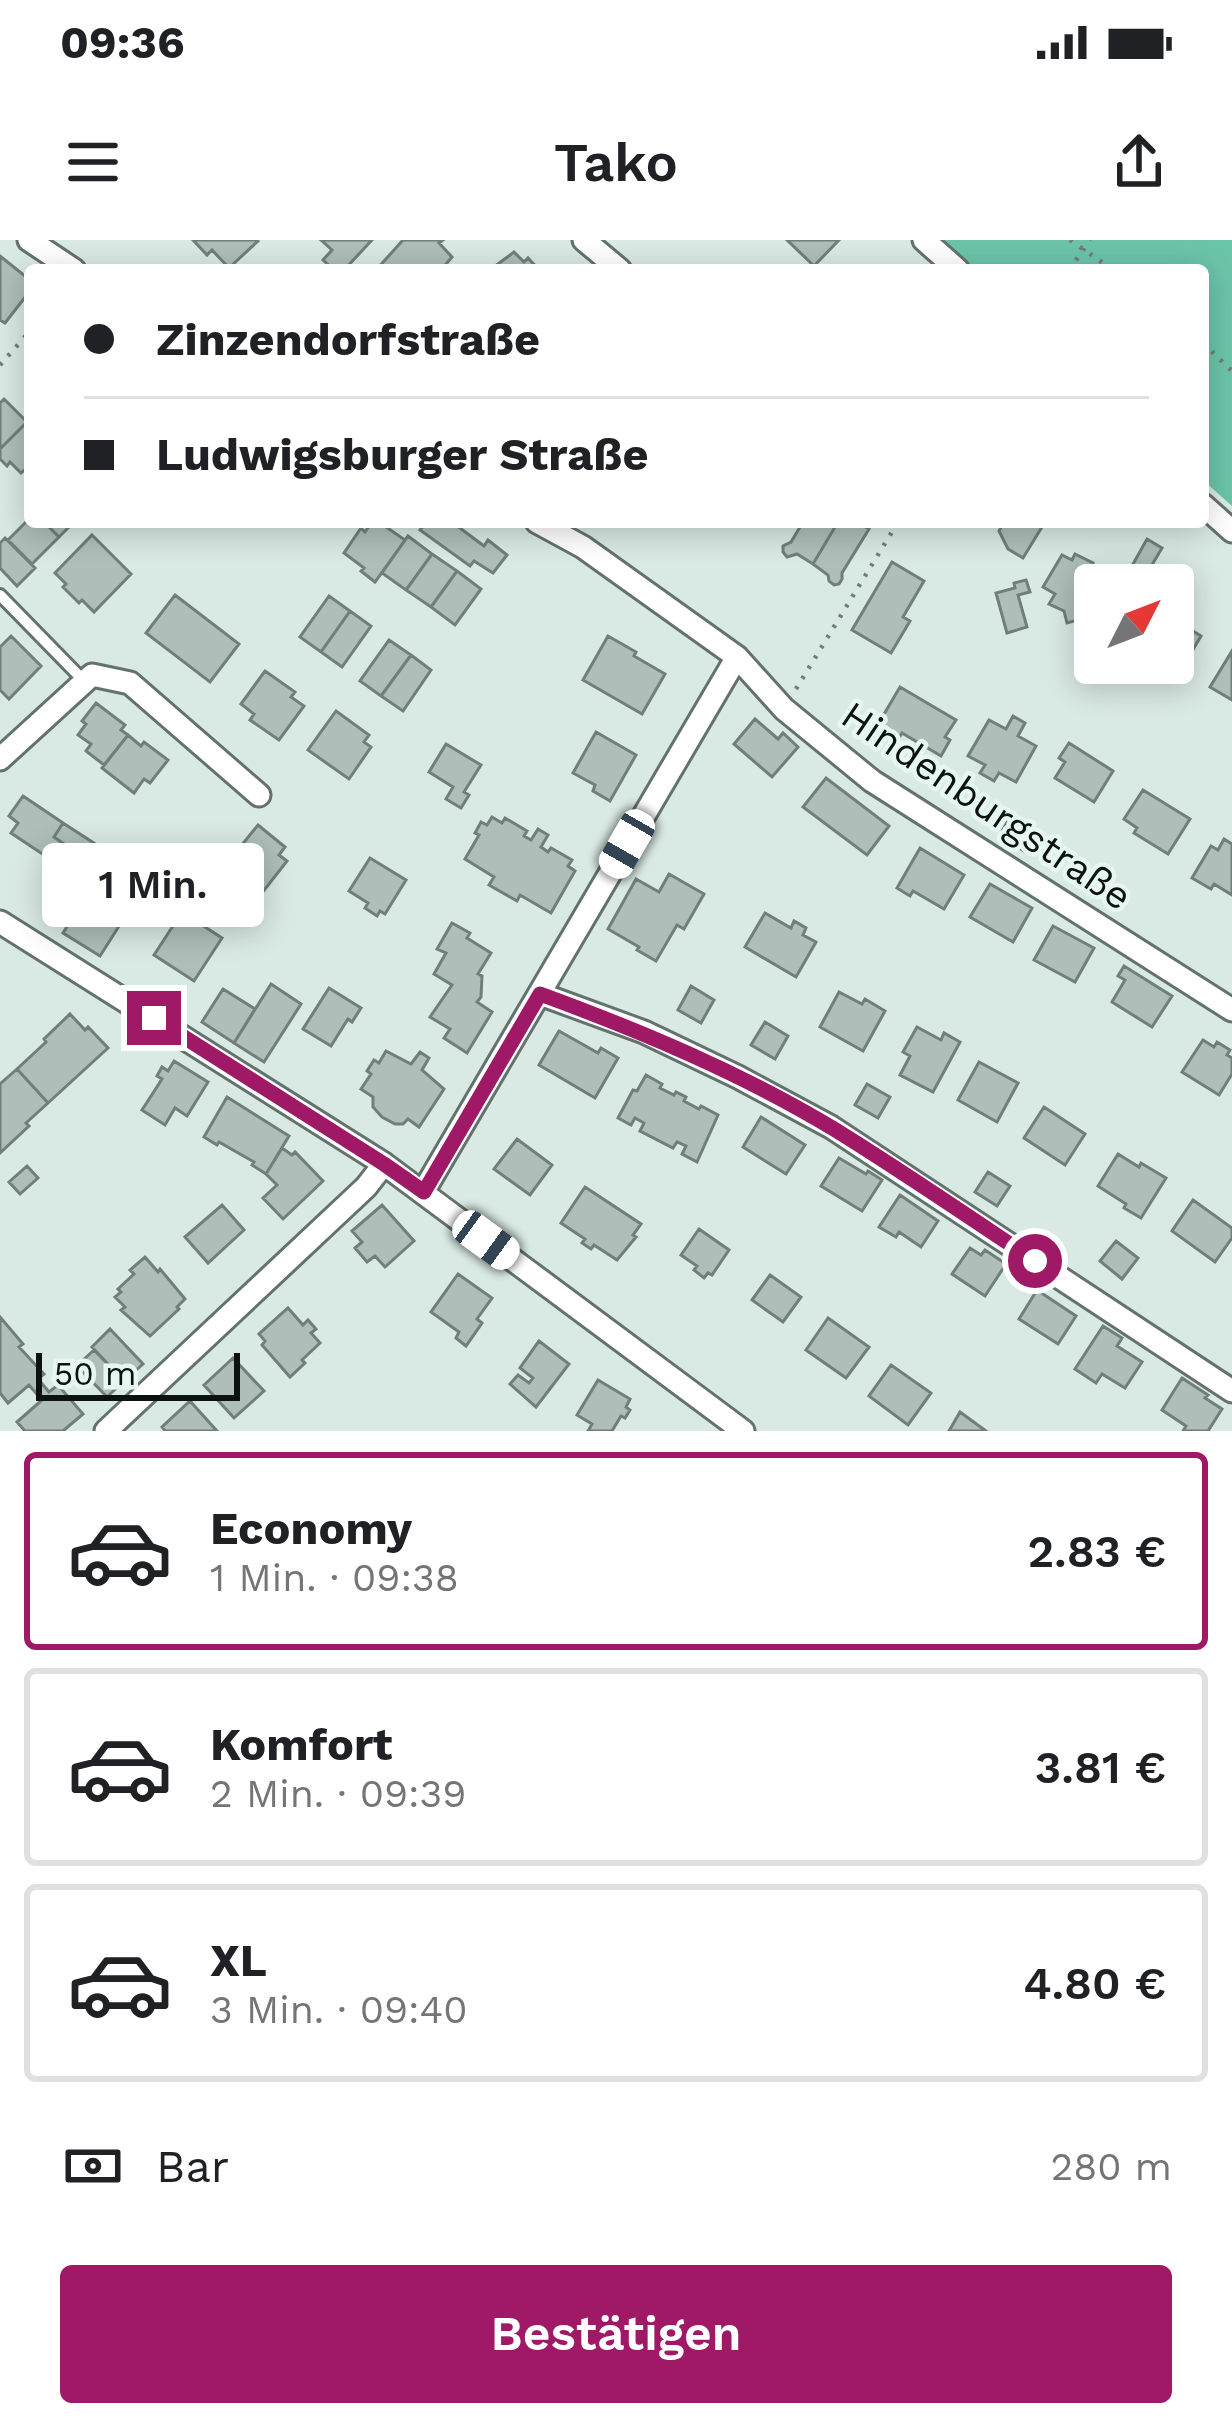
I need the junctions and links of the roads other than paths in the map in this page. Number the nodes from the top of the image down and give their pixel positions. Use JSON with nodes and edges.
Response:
{"nodes":[{"id":1,"x":29,"y":240,"type":"edge"},
{"id":2,"x":584,"y":240,"type":"edge"},
{"id":3,"x":924,"y":240,"type":"edge"},
{"id":4,"x":65,"y":264,"type":"edge"},
{"id":5,"x":613,"y":264,"type":"edge"},
{"id":6,"x":951,"y":264,"type":"edge"},
{"id":7,"x":1209,"y":510,"type":"edge"},
{"id":8,"x":548,"y":528,"type":"edge"},
{"id":9,"x":1232,"y":531,"type":"edge"},
{"id":10,"x":0,"y":595,"type":"edge"},
{"id":11,"x":737,"y":657,"type":"junction"},
{"id":12,"x":85,"y":682,"type":"junction"},
{"id":13,"x":0,"y":759,"type":"edge"},
{"id":14,"x":260,"y":795,"type":"dead end"},
{"id":15,"x":0,"y":922,"type":"edge"},
{"id":16,"x":540,"y":994,"type":"junction"},
{"id":17,"x":1232,"y":1010,"type":"edge"},
{"id":18,"x":384,"y":1164,"type":"junction"},
{"id":19,"x":424,"y":1192,"type":"junction"},
{"id":20,"x":1232,"y":1391,"type":"edge"},
{"id":21,"x":106,"y":1431,"type":"edge"},
{"id":22,"x":743,"y":1431,"type":"edge"}],
"edges":[{"from":1,"to":4,"type":"street"},
{"from":2,"to":5,"type":"street"},
{"from":3,"to":6,"type":"street"},
{"from":7,"to":9,"type":"street"},
{"from":8,"to":11,"type":"street","name":"Hindenburgstraße"},
{"from":10,"to":12,"type":"lane"},
{"from":11,"to":16,"type":"street"},
{"from":11,"to":17,"type":"street","name":"Hindenburgstraße"},
{"from":12,"to":13,"type":"street"},
{"from":12,"to":14,"type":"street"},
{"from":15,"to":18,"type":"street"},
{"from":16,"to":19,"type":"street"},
{"from":16,"to":20,"type":"street"},
{"from":18,"to":19,"type":"street"},
{"from":18,"to":21,"type":"street"},
{"from":19,"to":22,"type":"street"}]}
